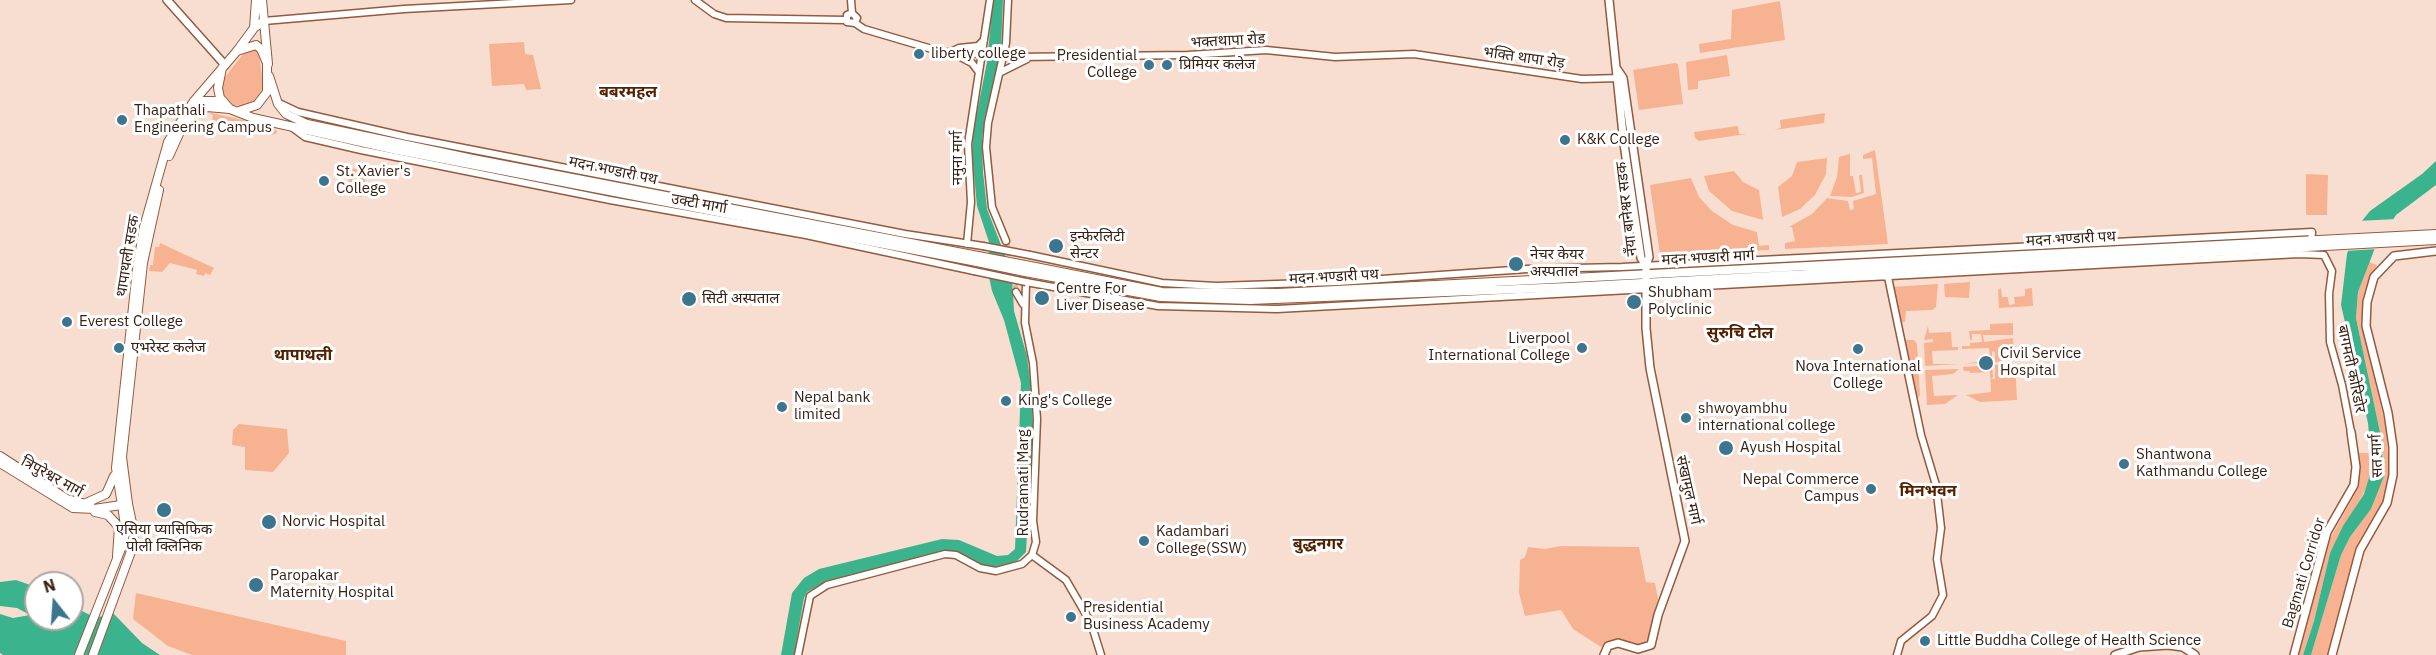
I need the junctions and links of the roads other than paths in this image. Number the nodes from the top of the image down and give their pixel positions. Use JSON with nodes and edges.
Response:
{"nodes":[{"id":1,"x":167,"y":0,"type":"edge"},
{"id":2,"x":256,"y":0,"type":"edge"},
{"id":3,"x":262,"y":0,"type":"edge"},
{"id":4,"x":572,"y":0,"type":"edge"},
{"id":5,"x":695,"y":0,"type":"edge"},
{"id":6,"x":851,"y":0,"type":"edge"},
{"id":7,"x":990,"y":0,"type":"edge"},
{"id":8,"x":1008,"y":0,"type":"edge"},
{"id":9,"x":1609,"y":0,"type":"edge"},
{"id":10,"x":852,"y":13,"type":"junction"},
{"id":11,"x":846,"y":20,"type":"junction"},
{"id":12,"x":855,"y":23,"type":"junction"},
{"id":13,"x":265,"y":25,"type":"junction"},
{"id":14,"x":255,"y":28,"type":"junction"},
{"id":15,"x":985,"y":39,"type":"junction"},
{"id":16,"x":1006,"y":43,"type":"junction"},
{"id":17,"x":237,"y":51,"type":"junction"},
{"id":18,"x":951,"y":52,"type":"junction"},
{"id":19,"x":1032,"y":58,"type":"junction"},
{"id":20,"x":1441,"y":59,"type":"joint"},
{"id":21,"x":224,"y":67,"type":"junction"},
{"id":22,"x":979,"y":72,"type":"junction"},
{"id":23,"x":1000,"y":72,"type":"junction"},
{"id":24,"x":269,"y":74,"type":"junction"},
{"id":25,"x":1619,"y":78,"type":"junction"},
{"id":26,"x":194,"y":101,"type":"junction"},
{"id":27,"x":223,"y":101,"type":"junction"},
{"id":28,"x":277,"y":101,"type":"junction"},
{"id":29,"x":232,"y":110,"type":"junction"},
{"id":30,"x":2436,"y":234,"type":"edge"},
{"id":31,"x":2413,"y":239,"type":"junction"},
{"id":32,"x":2436,"y":240,"type":"edge"},
{"id":33,"x":1006,"y":241,"type":"tunnel mouth"},
{"id":34,"x":2314,"y":243,"type":"junction"},
{"id":35,"x":967,"y":244,"type":"junction"},
{"id":36,"x":1976,"y":249,"type":"junction"},
{"id":37,"x":2436,"y":251,"type":"edge"},
{"id":38,"x":1781,"y":258,"type":"junction"},
{"id":39,"x":978,"y":259,"type":"junction"},
{"id":40,"x":1976,"y":261,"type":"junction"},
{"id":41,"x":1894,"y":263,"type":"joint"},
{"id":42,"x":963,"y":264,"type":"junction"},
{"id":43,"x":1943,"y":267,"type":"junction"},
{"id":44,"x":1025,"y":268,"type":"junction"},
{"id":45,"x":1905,"y":268,"type":"joint"},
{"id":46,"x":1782,"y":271,"type":"junction"},
{"id":47,"x":1770,"y":275,"type":"junction"},
{"id":48,"x":1887,"y":277,"type":"junction"},
{"id":49,"x":1647,"y":278,"type":"junction"},
{"id":50,"x":1026,"y":282,"type":"junction"},
{"id":51,"x":1016,"y":292,"type":"tunnel mouth"},
{"id":52,"x":1024,"y":305,"type":"junction"},
{"id":53,"x":2351,"y":432,"type":"joint"},
{"id":54,"x":0,"y":456,"type":"edge"},
{"id":55,"x":0,"y":463,"type":"edge"},
{"id":56,"x":119,"y":468,"type":"junction"},
{"id":57,"x":124,"y":502,"type":"junction"},
{"id":58,"x":82,"y":506,"type":"junction"},
{"id":59,"x":1032,"y":555,"type":"junction"},
{"id":60,"x":117,"y":556,"type":"junction"},
{"id":61,"x":79,"y":655,"type":"edge"},
{"id":62,"x":93,"y":655,"type":"edge"},
{"id":63,"x":798,"y":655,"type":"edge"},
{"id":64,"x":1101,"y":655,"type":"edge"},
{"id":65,"x":1604,"y":655,"type":"edge"},
{"id":66,"x":1897,"y":655,"type":"edge"},
{"id":67,"x":2115,"y":655,"type":"edge"},
{"id":68,"x":2195,"y":655,"type":"edge"},
{"id":69,"x":2294,"y":655,"type":"edge"},
{"id":70,"x":2332,"y":655,"type":"edge"}],
"edges":[{"from":1,"to":21,"type":"main road"},
{"from":2,"to":14,"type":"main road"},
{"from":3,"to":13,"type":"main road"},
{"from":4,"to":13,"type":"street"},
{"from":5,"to":11,"type":"street"},
{"from":6,"to":10,"type":"street"},
{"from":7,"to":15,"type":"street","name":"नमुना मार्ग"},
{"from":8,"to":16,"type":"street"},
{"from":9,"to":25,"type":"main road","name":"नँया बानेश्वर सडक"},
{"from":10,"to":11,"type":"street"},
{"from":10,"to":12,"type":"street"},
{"from":11,"to":12,"type":"street"},
{"from":12,"to":18,"type":"street"},
{"from":13,"to":14,"type":"main road"},
{"from":13,"to":24,"type":"main road"},
{"from":14,"to":17,"type":"main road"},
{"from":15,"to":18,"type":"street"},
{"from":15,"to":22,"type":"street","name":"नमुना मार्ग"},
{"from":16,"to":19,"type":"street"},
{"from":16,"to":23,"type":"street"},
{"from":17,"to":21,"type":"main road"},
{"from":17,"to":24,"type":"main road"},
{"from":18,"to":19,"type":"street","name":"भक्तथापा रोड","bridge":true},
{"from":18,"to":22,"type":"street"},
{"from":19,"to":20,"type":"street","name":"भक्तथापा रोड"},
{"from":19,"to":23,"type":"street"},
{"from":20,"to":25,"type":"street","name":"भक्ति थापा रोड़"},
{"from":21,"to":26,"type":"main road","name":"थापाथली सडक"},
{"from":21,"to":27,"type":"main road"},
{"from":22,"to":35,"type":"street","name":"नमुना मार्ग"},
{"from":23,"to":33,"type":"street"},
{"from":24,"to":28,"type":"main road","name":"मदन भण्डारी पथ"},
{"from":24,"to":29,"type":"main road"},
{"from":25,"to":49,"type":"main road","name":"नँया बानेश्वर सडक"},
{"from":26,"to":27,"type":"main road"},
{"from":26,"to":56,"type":"main road","name":"थापाथली सडक"},
{"from":27,"to":29,"type":"main road"},
{"from":28,"to":35,"type":"street"},
{"from":28,"to":39,"type":"main road","name":"मदन भण्डारी पथ"},
{"from":29,"to":42,"type":"main road","name":"मदन भण्डारी पथ"},
{"from":29,"to":56,"type":"main road","name":"थापाथली सडक"},
{"from":30,"to":31,"type":"main road"},
{"from":31,"to":32,"type":"main road"},
{"from":31,"to":34,"type":"main road"},
{"from":34,"to":36,"type":"street"},
{"from":34,"to":40,"type":"main road","name":"मदन भण्डारी पथ"},
{"from":34,"to":40,"type":"main road","name":"मदन भण्डारी पथ"},
{"from":34,"to":43,"type":"street"},
{"from":34,"to":53,"type":"street","name":"बागमती कोरिडोर"},
{"from":35,"to":49,"type":"street","bridge":true},
{"from":36,"to":38,"type":"street"},
{"from":36,"to":40,"type":"street"},
{"from":37,"to":70,"type":"main road","name":"सत मार्ग"},
{"from":38,"to":46,"type":"street"},
{"from":38,"to":49,"type":"street"},
{"from":39,"to":42,"type":"main road","name":"मदन भण्डारी पथ"},
{"from":39,"to":44,"type":"main road","bridge":true},
{"from":40,"to":43,"type":"main road","name":"मदन भण्डारी पथ"},
{"from":41,"to":43,"type":"main road","name":"मदन भण्डारी पथ"},
{"from":41,"to":46,"type":"main road","name":"मदन भण्डारी मार्ग"},
{"from":42,"to":50,"type":"street","bridge":true},
{"from":43,"to":45,"type":"main road","name":"मदन भण्डारी पथ"},
{"from":43,"to":48,"type":"street"},
{"from":44,"to":49,"type":"main road","name":"मदन भण्डारी पथ"},
{"from":44,"to":49,"type":"main road","name":"मदन भण्डारी पथ"},
{"from":45,"to":46,"type":"main road","name":"मदन भण्डारी मार्ग"},
{"from":46,"to":47,"type":"main road","name":"मदन भण्डारी मार्ग"},
{"from":47,"to":48,"type":"street"},
{"from":47,"to":49,"type":"main road","name":"मदन भण्डारी मार्ग"},
{"from":47,"to":49,"type":"street"},
{"from":48,"to":66,"type":"street"},
{"from":49,"to":50,"type":"street"},
{"from":49,"to":65,"type":"main road","name":"संखामुल मार्ग"},
{"from":50,"to":52,"type":"street","name":"Rudramati Marg"},
{"from":51,"to":52,"type":"street"},
{"from":52,"to":59,"type":"street","name":"Rudramati Marg"},
{"from":53,"to":69,"type":"main road","name":"Bagmati Corridor"},
{"from":54,"to":58,"type":"main road","name":"त्रिपुरेश्वर मार्ग"},
{"from":55,"to":58,"type":"main road","name":"त्रिपुरेश्वर मार्ग"},
{"from":56,"to":57,"type":"main road"},
{"from":56,"to":58,"type":"main road"},
{"from":57,"to":58,"type":"main road","name":"त्रिपुरेश्वर मार्ग"},
{"from":57,"to":60,"type":"main road"},
{"from":57,"to":62,"type":"main road"},
{"from":58,"to":60,"type":"main road"},
{"from":59,"to":63,"type":"street","name":"Rudramati Marg"},
{"from":59,"to":64,"type":"street"},
{"from":60,"to":61,"type":"main road"},
{"from":67,"to":68,"type":"main road"}]}
